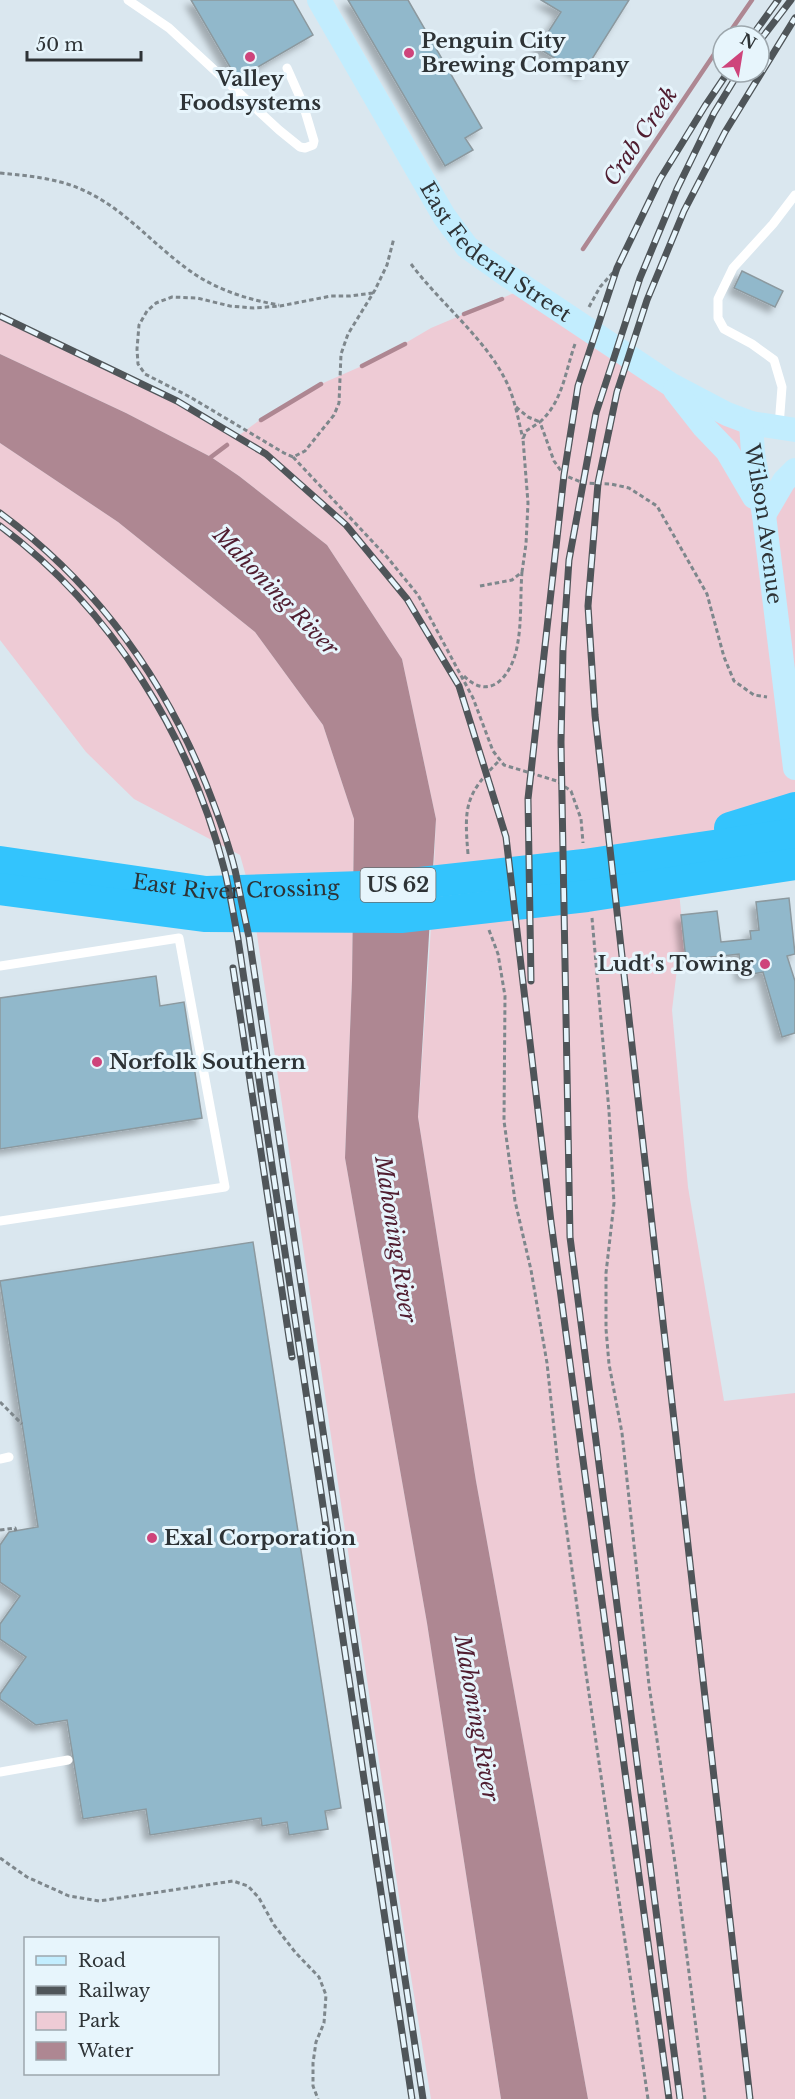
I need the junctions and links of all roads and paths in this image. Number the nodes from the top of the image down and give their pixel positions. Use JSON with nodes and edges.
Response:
{"nodes":[{"id":1,"x":128,"y":0,"type":"edge"},
{"id":2,"x":319,"y":0,"type":"edge"},
{"id":3,"x":286,"y":68,"type":"dead end"},
{"id":4,"x":0,"y":172,"type":"edge"},
{"id":5,"x":795,"y":195,"type":"edge"},
{"id":6,"x":394,"y":238,"type":"dead end"},
{"id":7,"x":411,"y":264,"type":"dead end"},
{"id":8,"x":617,"y":268,"type":"dead end"},
{"id":9,"x":373,"y":293,"type":"junction"},
{"id":10,"x":283,"y":306,"type":"junction"},
{"id":11,"x":586,"y":311,"type":"dead end"},
{"id":12,"x":578,"y":334,"type":"dead end"},
{"id":13,"x":662,"y":378,"type":"junction"},
{"id":14,"x":515,"y":407,"type":"junction"},
{"id":15,"x":540,"y":422,"type":"junction"},
{"id":16,"x":751,"y":423,"type":"junction"},
{"id":17,"x":787,"y":429,"type":"edge"},
{"id":18,"x":523,"y":439,"type":"junction"},
{"id":19,"x":293,"y":457,"type":"junction"},
{"id":20,"x":795,"y":470,"type":"edge"},
{"id":21,"x":764,"y":515,"type":"junction"},
{"id":22,"x":522,"y":572,"type":"junction"},
{"id":23,"x":480,"y":586,"type":"dead end"},
{"id":24,"x":461,"y":673,"type":"junction"},
{"id":25,"x":786,"y":699,"type":"junction"},
{"id":26,"x":500,"y":760,"type":"junction"},
{"id":27,"x":795,"y":768,"type":"edge"},
{"id":28,"x":795,"y":808,"type":"edge"},
{"id":29,"x":795,"y":834,"type":"edge"},
{"id":30,"x":584,"y":851,"type":"dead end"},
{"id":31,"x":468,"y":855,"type":"dead end"},
{"id":32,"x":634,"y":858,"type":"junction"},
{"id":33,"x":0,"y":862,"type":"edge"},
{"id":34,"x":795,"y":864,"type":"edge"},
{"id":35,"x":795,"y":877,"type":"edge"},
{"id":36,"x":683,"y":881,"type":"junction"},
{"id":37,"x":0,"y":889,"type":"edge"},
{"id":38,"x":591,"y":915,"type":"dead end"},
{"id":39,"x":486,"y":921,"type":"dead end"},
{"id":40,"x":0,"y":966,"type":"edge"},
{"id":41,"x":0,"y":1221,"type":"edge"},
{"id":42,"x":0,"y":1402,"type":"edge"},
{"id":43,"x":22,"y":1424,"type":"dead end"},
{"id":44,"x":0,"y":1530,"type":"edge"},
{"id":45,"x":16,"y":1531,"type":"dead end"},
{"id":46,"x":68,"y":1760,"type":"dead end"},
{"id":47,"x":0,"y":1772,"type":"edge"},
{"id":48,"x":0,"y":1858,"type":"edge"},
{"id":49,"x":318,"y":2099,"type":"edge"},
{"id":50,"x":648,"y":2099,"type":"edge"},
{"id":51,"x":705,"y":2099,"type":"edge"}],
"edges":[{"from":1,"to":3,"type":"lane"},
{"from":2,"to":13,"type":"main road","name":"East Federal Street"},
{"from":4,"to":10,"type":"path"},
{"from":5,"to":17,"type":"lane"},
{"from":6,"to":9,"type":"path"},
{"from":7,"to":14,"type":"path"},
{"from":8,"to":11,"type":"path"},
{"from":9,"to":10,"type":"path"},
{"from":9,"to":19,"type":"path"},
{"from":10,"to":19,"type":"path"},
{"from":12,"to":15,"type":"path"},
{"from":13,"to":16,"type":"main road","name":"East Federal Street"},
{"from":13,"to":21,"type":"main road"},
{"from":14,"to":15,"type":"path"},
{"from":14,"to":18,"type":"path"},
{"from":15,"to":18,"type":"path"},
{"from":15,"to":25,"type":"path"},
{"from":16,"to":17,"type":"main road","name":"East Federal Street"},
{"from":16,"to":21,"type":"main road","name":"Wilson Avenue"},
{"from":18,"to":22,"type":"path"},
{"from":19,"to":24,"type":"path"},
{"from":20,"to":21,"type":"main road"},
{"from":21,"to":25,"type":"main road","name":"Wilson Avenue"},
{"from":22,"to":23,"type":"path"},
{"from":22,"to":24,"type":"path"},
{"from":24,"to":26,"type":"path"},
{"from":25,"to":27,"type":"main road","name":"Wilson Avenue"},
{"from":26,"to":30,"type":"path"},
{"from":26,"to":31,"type":"path"},
{"from":28,"to":32,"type":"highway"},
{"from":29,"to":32,"type":"highway","name":"East River Crossing","number":"US 62"},
{"from":32,"to":33,"type":"highway","name":"East River Crossing","number":"US 62"},
{"from":34,"to":36,"type":"highway","name":"East River Crossing","number":"US 62"},
{"from":35,"to":36,"type":"highway"},
{"from":36,"to":37,"type":"highway","name":"East River Crossing","number":"US 62"},
{"from":38,"to":51,"type":"path"},
{"from":39,"to":50,"type":"path"},
{"from":40,"to":41,"type":"lane"},
{"from":42,"to":43,"type":"path"},
{"from":44,"to":45,"type":"path"},
{"from":46,"to":47,"type":"lane"},
{"from":48,"to":49,"type":"path"}]}
